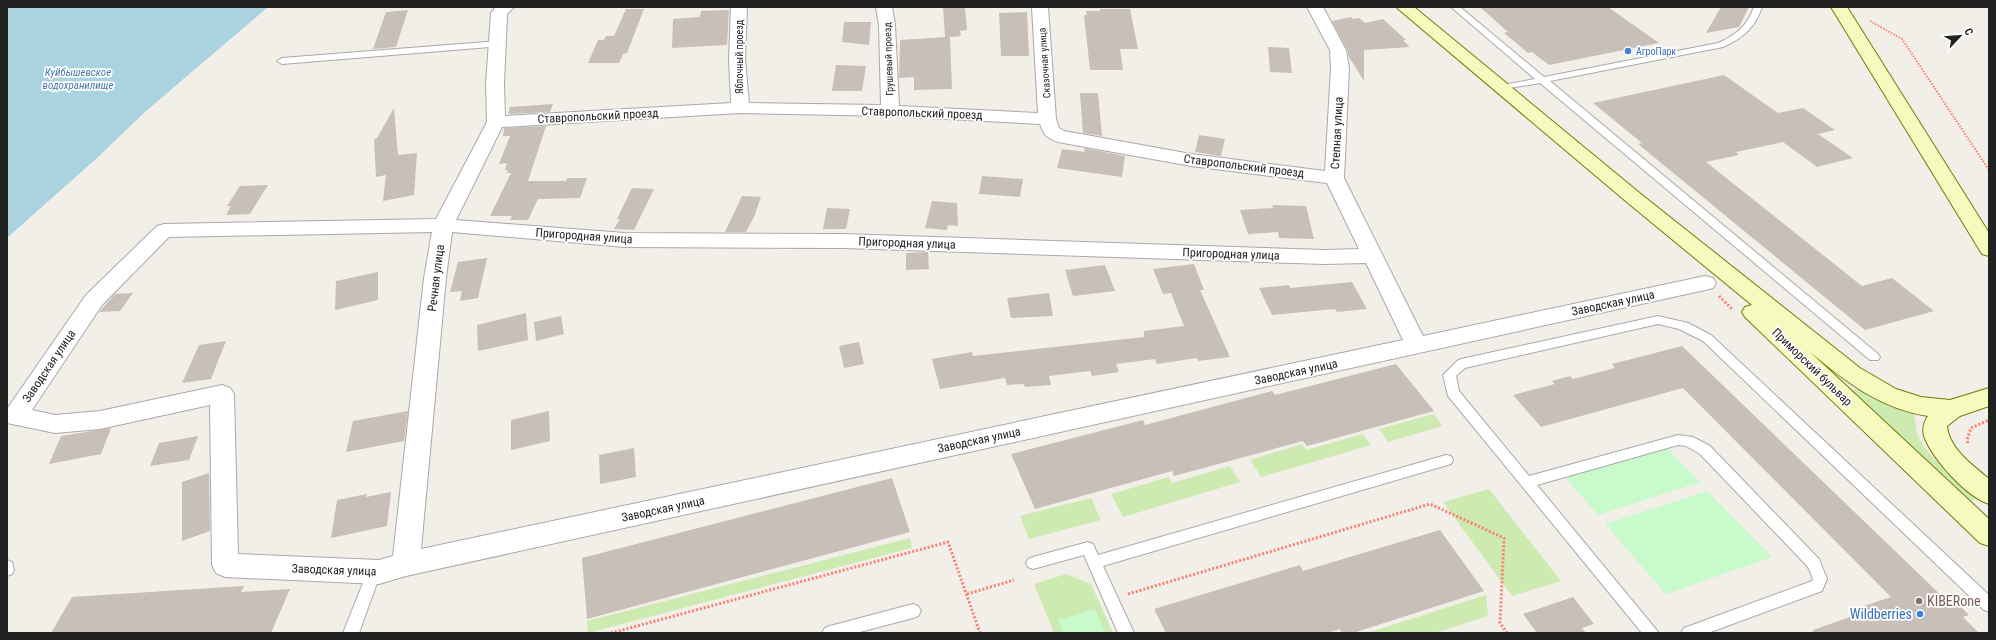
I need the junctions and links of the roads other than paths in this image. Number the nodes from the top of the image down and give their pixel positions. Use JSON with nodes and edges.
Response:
{"nodes":[{"id":1,"x":506,"y":7,"type":"edge"},
{"id":2,"x":739,"y":7,"type":"edge"},
{"id":3,"x":884,"y":7,"type":"edge"},
{"id":4,"x":1040,"y":7,"type":"edge"},
{"id":5,"x":1316,"y":7,"type":"edge"},
{"id":6,"x":1404,"y":7,"type":"edge"},
{"id":7,"x":1455,"y":7,"type":"edge"},
{"id":8,"x":1758,"y":7,"type":"edge"},
{"id":9,"x":1839,"y":7,"type":"edge"},
{"id":10,"x":498,"y":44,"type":"junction"},
{"id":11,"x":282,"y":61,"type":"dead end"},
{"id":12,"x":1542,"y":80,"type":"junction"},
{"id":13,"x":1501,"y":88,"type":"junction"},
{"id":14,"x":740,"y":108,"type":"junction"},
{"id":15,"x":890,"y":111,"type":"junction"},
{"id":16,"x":1047,"y":119,"type":"junction"},
{"id":17,"x":496,"y":122,"type":"junction"},
{"id":18,"x":1334,"y":178,"type":"junction"},
{"id":19,"x":1635,"y":199,"type":"junction"},
{"id":20,"x":443,"y":225,"type":"junction"},
{"id":21,"x":164,"y":230,"type":"joint"},
{"id":22,"x":1989,"y":249,"type":"edge"},
{"id":23,"x":1372,"y":256,"type":"junction"},
{"id":24,"x":1705,"y":283,"type":"dead end"},
{"id":25,"x":1418,"y":346,"type":"junction"},
{"id":26,"x":1874,"y":357,"type":"dead end"},
{"id":27,"x":1989,"y":397,"type":"edge"},
{"id":28,"x":1950,"y":409,"type":"junction"},
{"id":29,"x":1446,"y":460,"type":"dead end"},
{"id":30,"x":1526,"y":482,"type":"junction"},
{"id":31,"x":1989,"y":494,"type":"edge"},
{"id":32,"x":1978,"y":513,"type":"edge"},
{"id":33,"x":1989,"y":535,"type":"edge"},
{"id":34,"x":1094,"y":562,"type":"junction"},
{"id":35,"x":1033,"y":563,"type":"dead end"},
{"id":36,"x":406,"y":564,"type":"junction"},
{"id":37,"x":7,"y":566,"type":"edge"},
{"id":38,"x":7,"y":570,"type":"edge"},
{"id":39,"x":370,"y":583,"type":"dead end"},
{"id":40,"x":1989,"y":605,"type":"edge"},
{"id":41,"x":912,"y":611,"type":"dead end"},
{"id":42,"x":351,"y":633,"type":"edge"},
{"id":43,"x":830,"y":633,"type":"edge"},
{"id":44,"x":1126,"y":633,"type":"edge"},
{"id":45,"x":1651,"y":633,"type":"edge"},
{"id":46,"x":1689,"y":633,"type":"edge"}],
"edges":[{"from":1,"to":10,"type":"street","name":"Речная улица"},
{"from":2,"to":14,"type":"street","name":"Яблочный проезд"},
{"from":3,"to":15,"type":"street","name":"Грушевый проезд"},
{"from":4,"to":16,"type":"street","name":"Сказочная улица"},
{"from":5,"to":18,"type":"street","name":"Степная улица"},
{"from":6,"to":13,"type":"main road"},
{"from":7,"to":12,"type":"lane"},
{"from":8,"to":12,"type":"lane"},
{"from":9,"to":22,"type":"main road"},
{"from":10,"to":11,"type":"lane"},
{"from":10,"to":17,"type":"street","name":"Речная улица"},
{"from":12,"to":13,"type":"lane"},
{"from":12,"to":26,"type":"lane"},
{"from":13,"to":19,"type":"main road"},
{"from":14,"to":15,"type":"street","name":"Ставропольский проезд"},
{"from":14,"to":17,"type":"street","name":"Ставропольский проезд"},
{"from":15,"to":16,"type":"street","name":"Ставропольский проезд"},
{"from":16,"to":18,"type":"street","name":"Ставропольский проезд"},
{"from":17,"to":20,"type":"street","name":"Речная улица"},
{"from":18,"to":23,"type":"street","name":"Степная улица"},
{"from":19,"to":28,"type":"main road"},
{"from":19,"to":32,"type":"main road","name":"Приморский бульвар"},
{"from":20,"to":21,"type":"street","name":"Пригородная улица"},
{"from":20,"to":23,"type":"street","name":"Пригородная улица"},
{"from":20,"to":36,"type":"street","name":"Речная улица"},
{"from":21,"to":36,"type":"street","name":"Заводская улица"},
{"from":23,"to":25,"type":"street","name":"Степная улица"},
{"from":24,"to":25,"type":"street","name":"Заводская улица"},
{"from":25,"to":36,"type":"street","name":"Заводская улица"},
{"from":27,"to":28,"type":"main road"},
{"from":28,"to":31,"type":"main road"},
{"from":29,"to":34,"type":"lane"},
{"from":30,"to":40,"type":"lane"},
{"from":30,"to":45,"type":"lane"},
{"from":30,"to":46,"type":"lane"},
{"from":32,"to":33,"type":"main road","name":"Приморский бульвар"},
{"from":34,"to":35,"type":"lane"},
{"from":34,"to":44,"type":"lane"},
{"from":37,"to":38,"type":"lane"},
{"from":39,"to":42,"type":"lane"},
{"from":41,"to":43,"type":"lane"}]}
